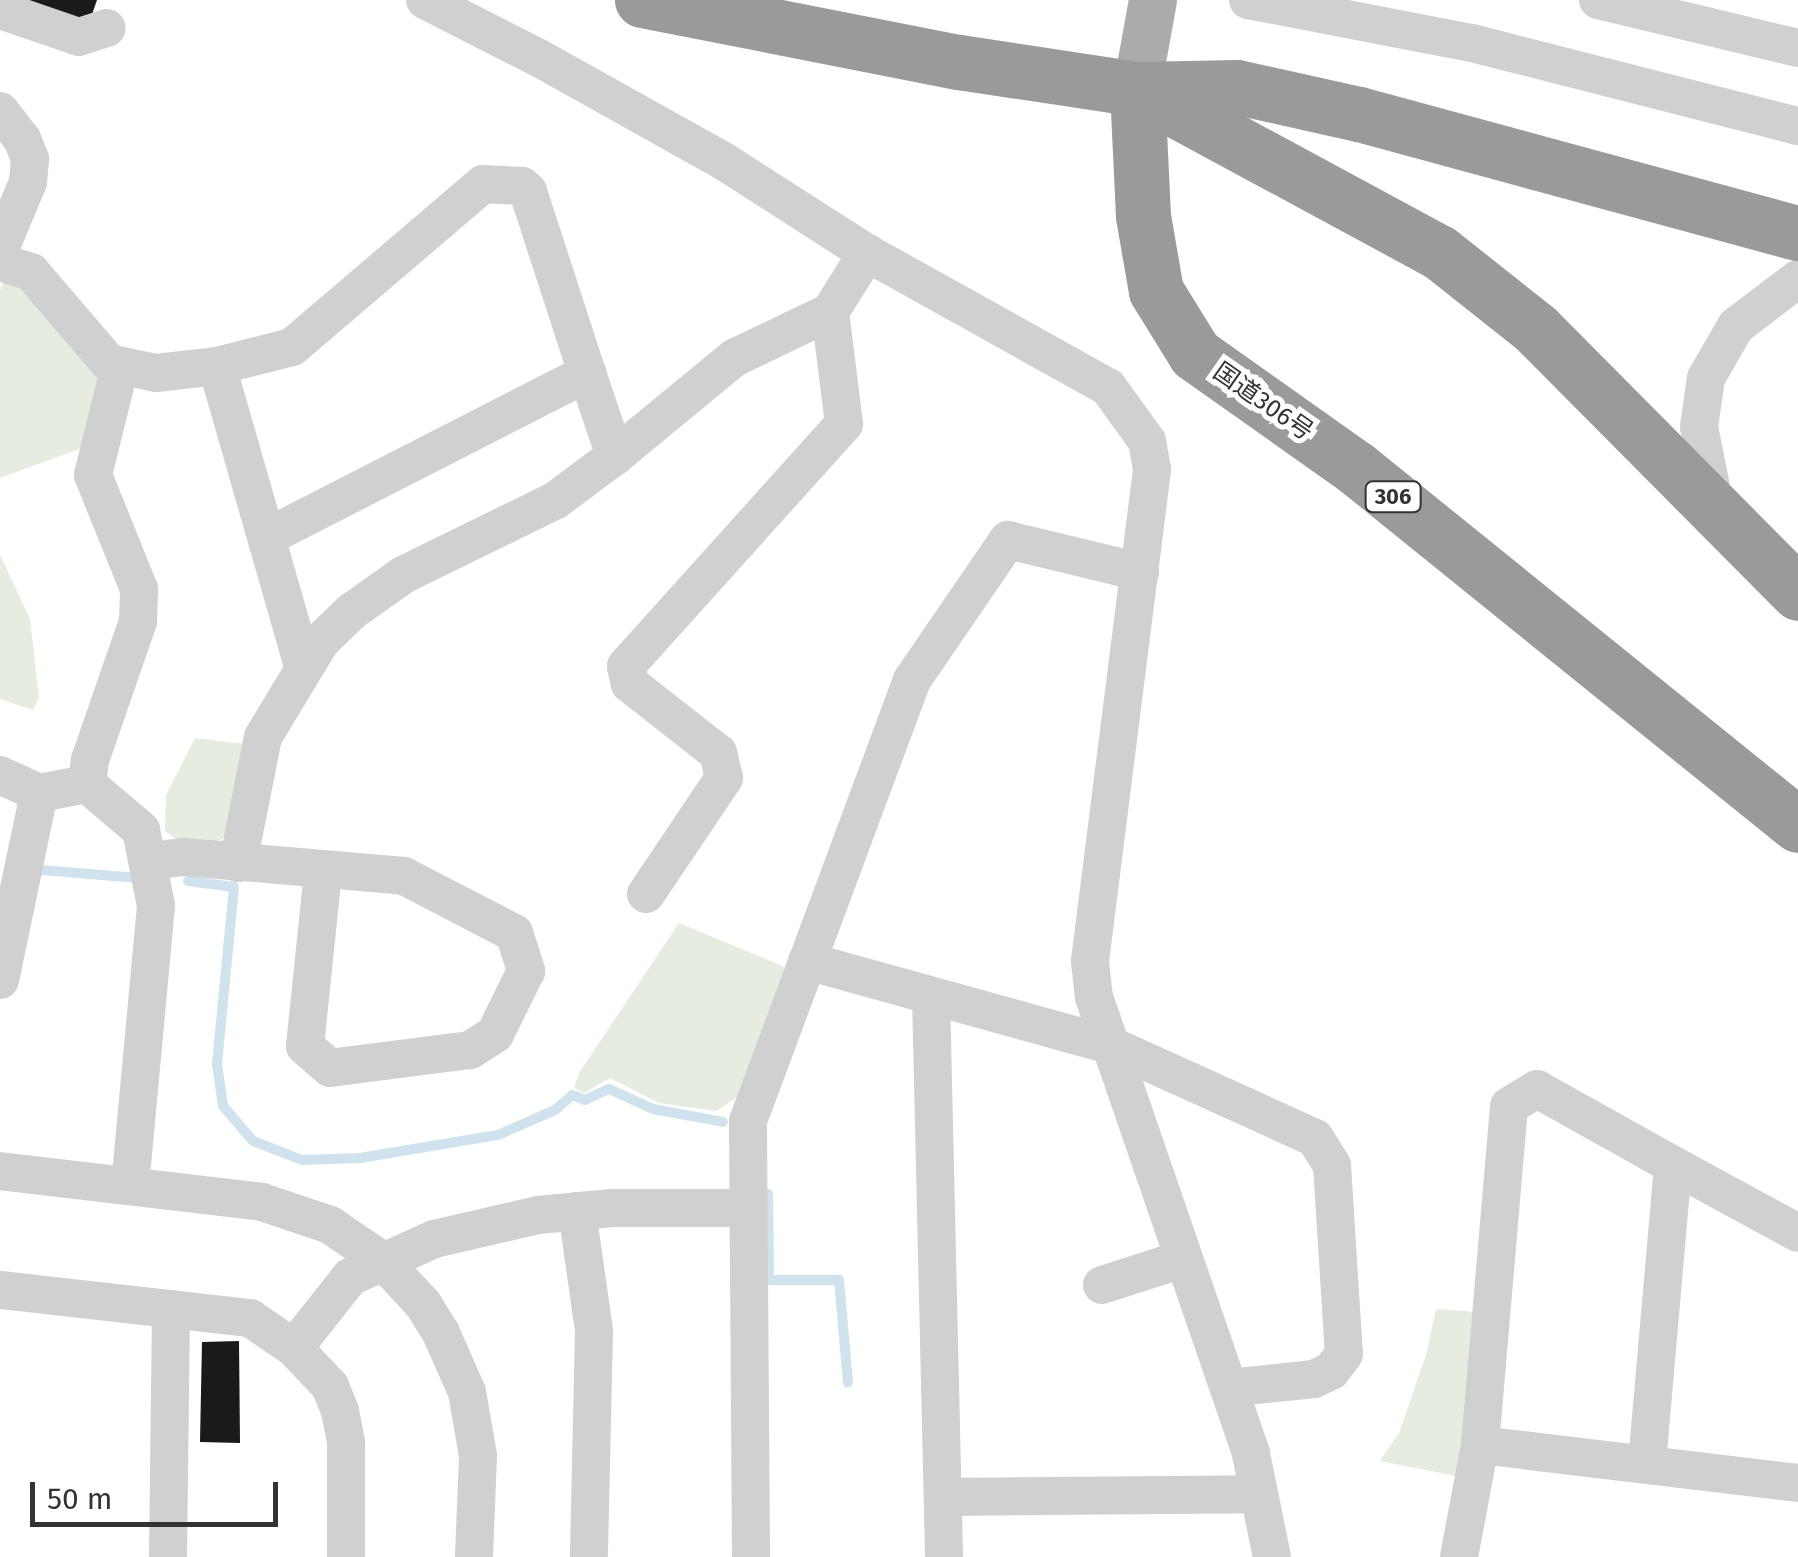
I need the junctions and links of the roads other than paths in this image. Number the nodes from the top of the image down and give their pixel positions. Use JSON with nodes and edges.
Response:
{"nodes":[{"id":1,"x":425,"y":0,"type":"edge"},
{"id":2,"x":642,"y":0,"type":"edge"},
{"id":3,"x":1153,"y":0,"type":"edge"},
{"id":4,"x":1248,"y":0,"type":"edge"},
{"id":5,"x":1598,"y":0,"type":"edge"},
{"id":6,"x":0,"y":10,"type":"edge"},
{"id":7,"x":107,"y":28,"type":"dead end"},
{"id":8,"x":1798,"y":48,"type":"edge"},
{"id":9,"x":1137,"y":89,"type":"junction"},
{"id":10,"x":0,"y":112,"type":"edge"},
{"id":11,"x":1798,"y":126,"type":"edge"},
{"id":12,"x":1798,"y":232,"type":"edge"},
{"id":13,"x":0,"y":248,"type":"edge"},
{"id":14,"x":867,"y":253,"type":"junction"},
{"id":15,"x":0,"y":262,"type":"edge"},
{"id":16,"x":1798,"y":278,"type":"edge"},
{"id":17,"x":830,"y":312,"type":"junction"},
{"id":18,"x":120,"y":366,"type":"junction"},
{"id":19,"x":217,"y":366,"type":"junction"},
{"id":20,"x":587,"y":374,"type":"junction"},
{"id":21,"x":616,"y":456,"type":"junction"},
{"id":22,"x":1717,"y":515,"type":"junction"},
{"id":23,"x":267,"y":537,"type":"junction"},
{"id":24,"x":1140,"y":572,"type":"junction"},
{"id":25,"x":1787,"y":576,"type":"edge"},
{"id":26,"x":303,"y":666,"type":"junction"},
{"id":27,"x":0,"y":775,"type":"edge"},
{"id":28,"x":86,"y":784,"type":"junction"},
{"id":29,"x":39,"y":793,"type":"junction"},
{"id":30,"x":1798,"y":826,"type":"edge"},
{"id":31,"x":151,"y":862,"type":"junction"},
{"id":32,"x":238,"y":862,"type":"junction"},
{"id":33,"x":323,"y":872,"type":"junction"},
{"id":34,"x":646,"y":894,"type":"dead end"},
{"id":35,"x":807,"y":961,"type":"junction"},
{"id":36,"x":0,"y":980,"type":"edge"},
{"id":37,"x":931,"y":996,"type":"junction"},
{"id":38,"x":1110,"y":1045,"type":"junction"},
{"id":39,"x":1673,"y":1165,"type":"junction"},
{"id":40,"x":0,"y":1171,"type":"edge"},
{"id":41,"x":130,"y":1186,"type":"junction"},
{"id":42,"x":746,"y":1208,"type":"junction"},
{"id":43,"x":577,"y":1212,"type":"junction"},
{"id":44,"x":1798,"y":1233,"type":"edge"},
{"id":45,"x":383,"y":1260,"type":"junction"},
{"id":46,"x":1183,"y":1260,"type":"junction"},
{"id":47,"x":1102,"y":1285,"type":"dead end"},
{"id":48,"x":0,"y":1290,"type":"edge"},
{"id":49,"x":171,"y":1309,"type":"junction"},
{"id":50,"x":294,"y":1348,"type":"junction"},
{"id":51,"x":1228,"y":1388,"type":"junction"},
{"id":52,"x":1480,"y":1445,"type":"junction"},
{"id":53,"x":1647,"y":1463,"type":"junction"},
{"id":54,"x":1798,"y":1483,"type":"edge"},
{"id":55,"x":1258,"y":1494,"type":"junction"},
{"id":56,"x":943,"y":1497,"type":"junction"},
{"id":57,"x":168,"y":1557,"type":"edge"},
{"id":58,"x":346,"y":1557,"type":"edge"},
{"id":59,"x":474,"y":1557,"type":"edge"},
{"id":60,"x":590,"y":1557,"type":"edge"},
{"id":61,"x":751,"y":1557,"type":"edge"},
{"id":62,"x":944,"y":1557,"type":"edge"},
{"id":63,"x":1272,"y":1557,"type":"edge"},
{"id":64,"x":1458,"y":1557,"type":"edge"}],
"edges":[{"from":1,"to":14,"type":"street"},
{"from":2,"to":9,"type":"highway"},
{"from":3,"to":9,"type":"main road"},
{"from":4,"to":11,"type":"street"},
{"from":5,"to":8,"type":"street"},
{"from":6,"to":7,"type":"street"},
{"from":9,"to":12,"type":"highway"},
{"from":9,"to":22,"type":"highway"},
{"from":9,"to":30,"type":"highway","name":"国道306号","number":"306"},
{"from":10,"to":13,"type":"street"},
{"from":14,"to":17,"type":"street"},
{"from":14,"to":24,"type":"street"},
{"from":15,"to":18,"type":"street"},
{"from":16,"to":22,"type":"street"},
{"from":17,"to":21,"type":"street"},
{"from":17,"to":34,"type":"street"},
{"from":18,"to":19,"type":"street"},
{"from":18,"to":28,"type":"street"},
{"from":19,"to":20,"type":"street"},
{"from":19,"to":23,"type":"street"},
{"from":20,"to":21,"type":"street"},
{"from":20,"to":23,"type":"street"},
{"from":21,"to":26,"type":"street"},
{"from":22,"to":25,"type":"highway"},
{"from":23,"to":26,"type":"street"},
{"from":24,"to":35,"type":"street"},
{"from":24,"to":38,"type":"street"},
{"from":26,"to":32,"type":"street"},
{"from":27,"to":29,"type":"street"},
{"from":28,"to":29,"type":"street"},
{"from":28,"to":31,"type":"street"},
{"from":29,"to":36,"type":"street"},
{"from":31,"to":32,"type":"street"},
{"from":31,"to":41,"type":"street"},
{"from":32,"to":33,"type":"street"},
{"from":33,"to":33,"type":"street"},
{"from":35,"to":37,"type":"street"},
{"from":35,"to":42,"type":"street"},
{"from":37,"to":38,"type":"street"},
{"from":37,"to":56,"type":"street"},
{"from":38,"to":46,"type":"street"},
{"from":38,"to":51,"type":"street"},
{"from":39,"to":44,"type":"street"},
{"from":39,"to":52,"type":"street"},
{"from":39,"to":53,"type":"street"},
{"from":40,"to":41,"type":"street"},
{"from":41,"to":45,"type":"street"},
{"from":42,"to":43,"type":"street"},
{"from":42,"to":61,"type":"street"},
{"from":43,"to":45,"type":"street"},
{"from":43,"to":60,"type":"street"},
{"from":45,"to":50,"type":"street"},
{"from":45,"to":59,"type":"street"},
{"from":46,"to":47,"type":"street"},
{"from":46,"to":51,"type":"street"},
{"from":48,"to":49,"type":"street"},
{"from":49,"to":50,"type":"street"},
{"from":49,"to":57,"type":"street"},
{"from":50,"to":58,"type":"street"},
{"from":51,"to":55,"type":"street"},
{"from":52,"to":53,"type":"street"},
{"from":52,"to":64,"type":"street"},
{"from":53,"to":54,"type":"street"},
{"from":55,"to":56,"type":"street"},
{"from":55,"to":63,"type":"street"},
{"from":56,"to":62,"type":"street"}]}
